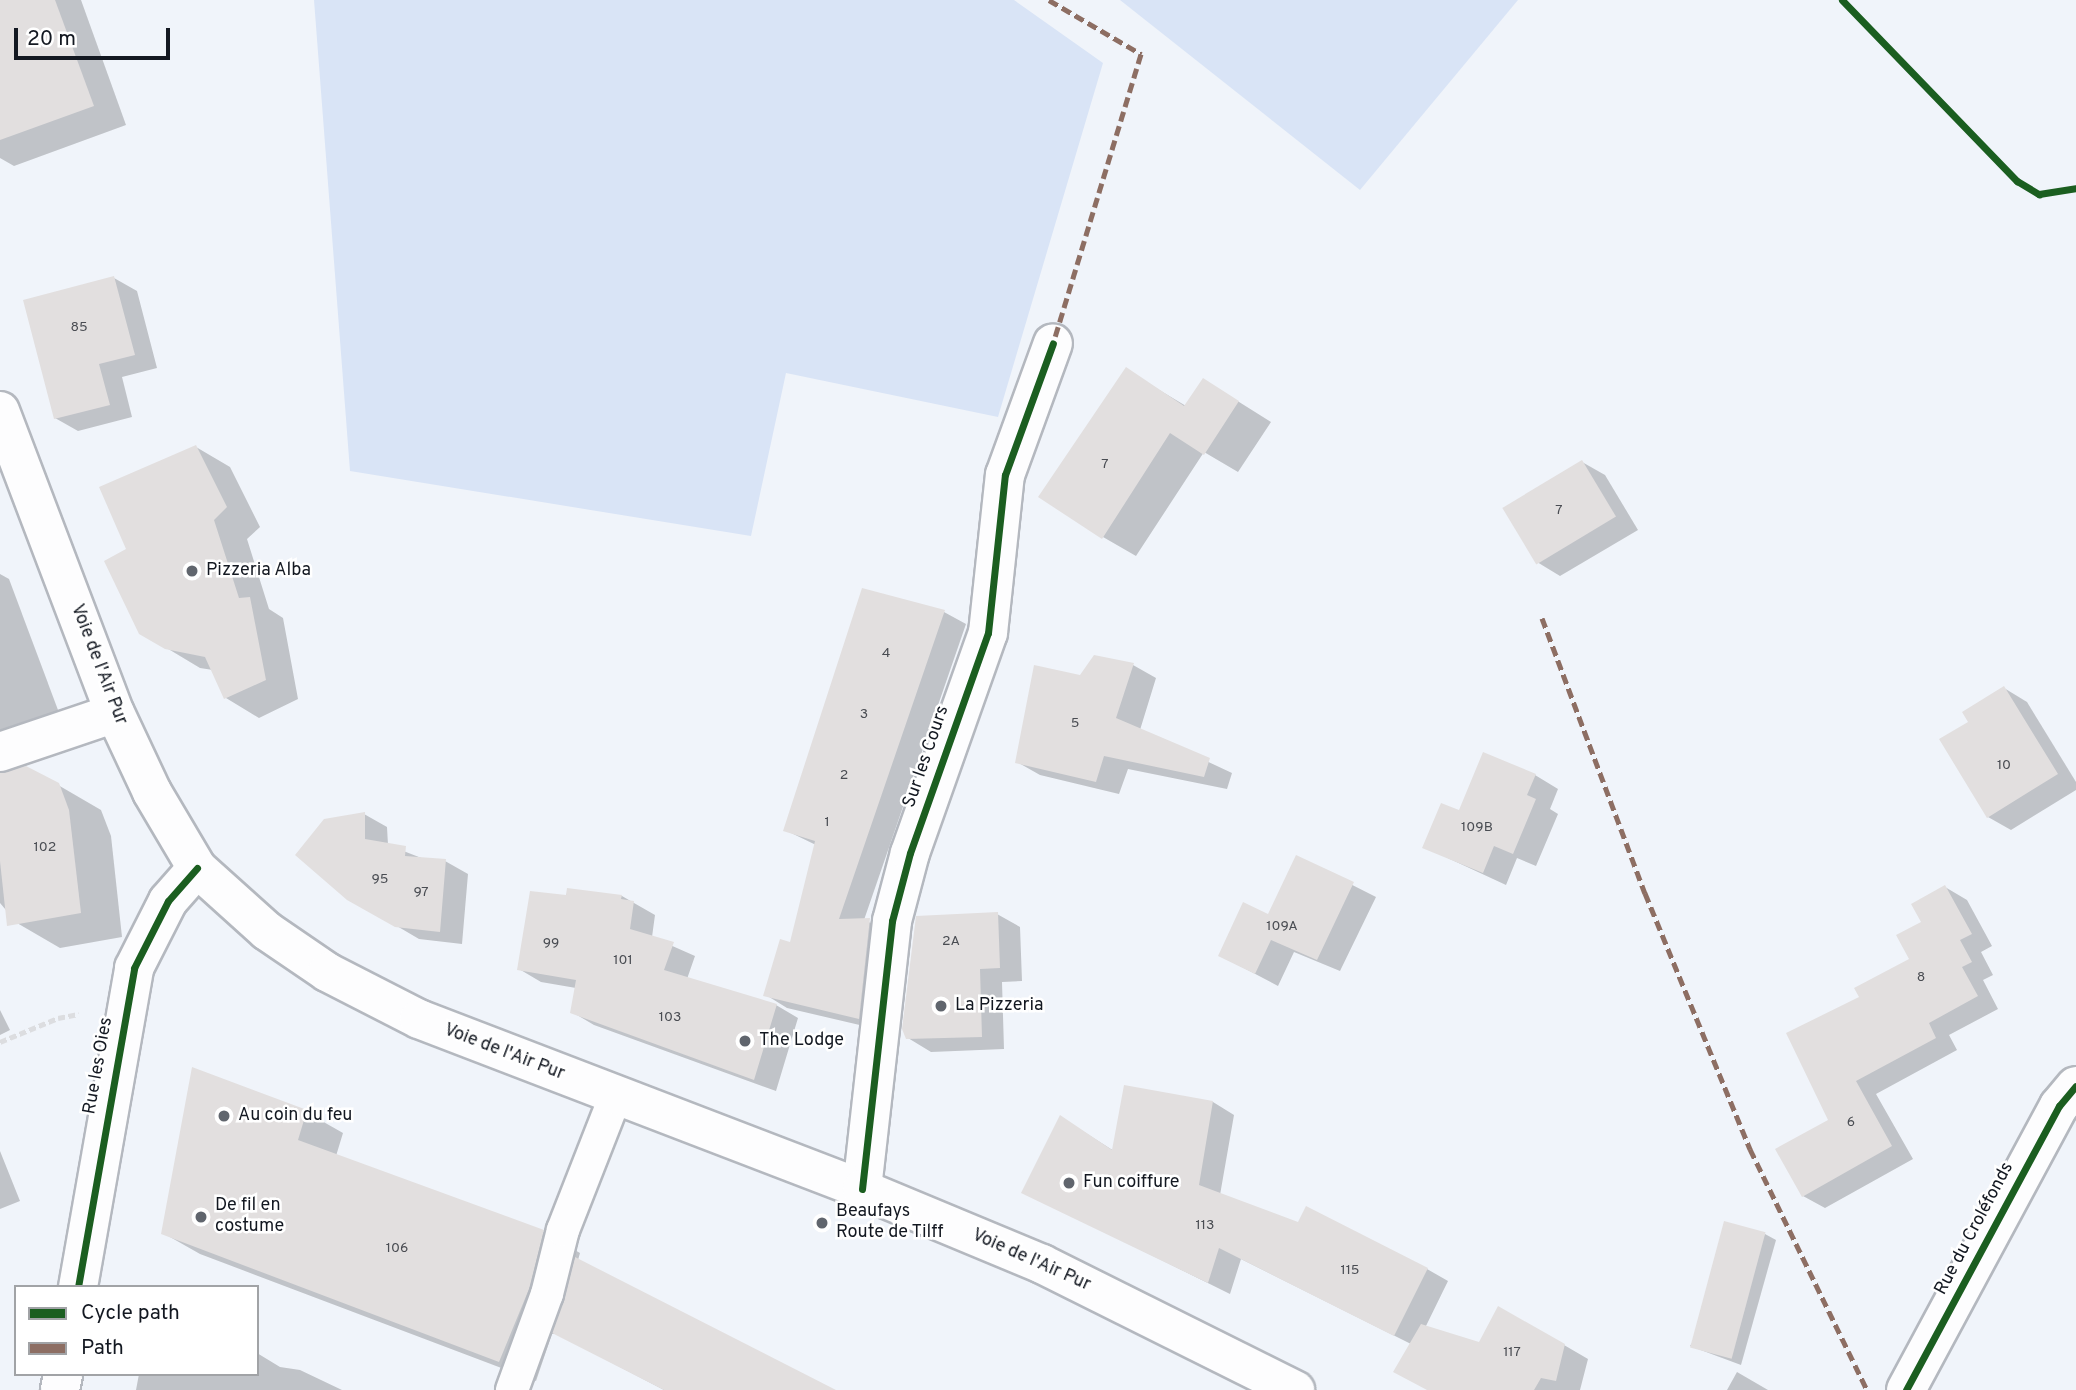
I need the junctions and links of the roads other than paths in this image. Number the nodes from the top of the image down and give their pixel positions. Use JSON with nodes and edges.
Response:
{"nodes":[{"id":1,"x":1053,"y":343,"type":"dead end"},
{"id":2,"x":0,"y":411,"type":"edge"},
{"id":3,"x":115,"y":713,"type":"junction"},
{"id":4,"x":0,"y":752,"type":"edge"},
{"id":5,"x":197,"y":868,"type":"junction"},
{"id":6,"x":2076,"y":1086,"type":"edge"},
{"id":7,"x":616,"y":1096,"type":"junction"},
{"id":8,"x":862,"y":1189,"type":"junction"},
{"id":9,"x":78,"y":1285,"type":"edge"},
{"id":10,"x":512,"y":1390,"type":"edge"},
{"id":11,"x":1294,"y":1390,"type":"edge"},
{"id":12,"x":1906,"y":1390,"type":"edge"}],
"edges":[{"from":1,"to":8,"type":"main road","name":"Sur les Cours"},
{"from":2,"to":3,"type":"main road","name":"Voie de l'Air Pur"},
{"from":3,"to":4,"type":"main road"},
{"from":3,"to":5,"type":"main road","name":"Voie de l'Air Pur"},
{"from":5,"to":7,"type":"main road","name":"Voie de l'Air Pur"},
{"from":5,"to":9,"type":"main road","name":"Rue les Oies"},
{"from":6,"to":12,"type":"main road","name":"Rue du Croléfonds"},
{"from":7,"to":8,"type":"main road","name":"Voie de l'Air Pur"},
{"from":7,"to":10,"type":"lane"},
{"from":8,"to":11,"type":"main road","name":"Voie de l'Air Pur"}]}
